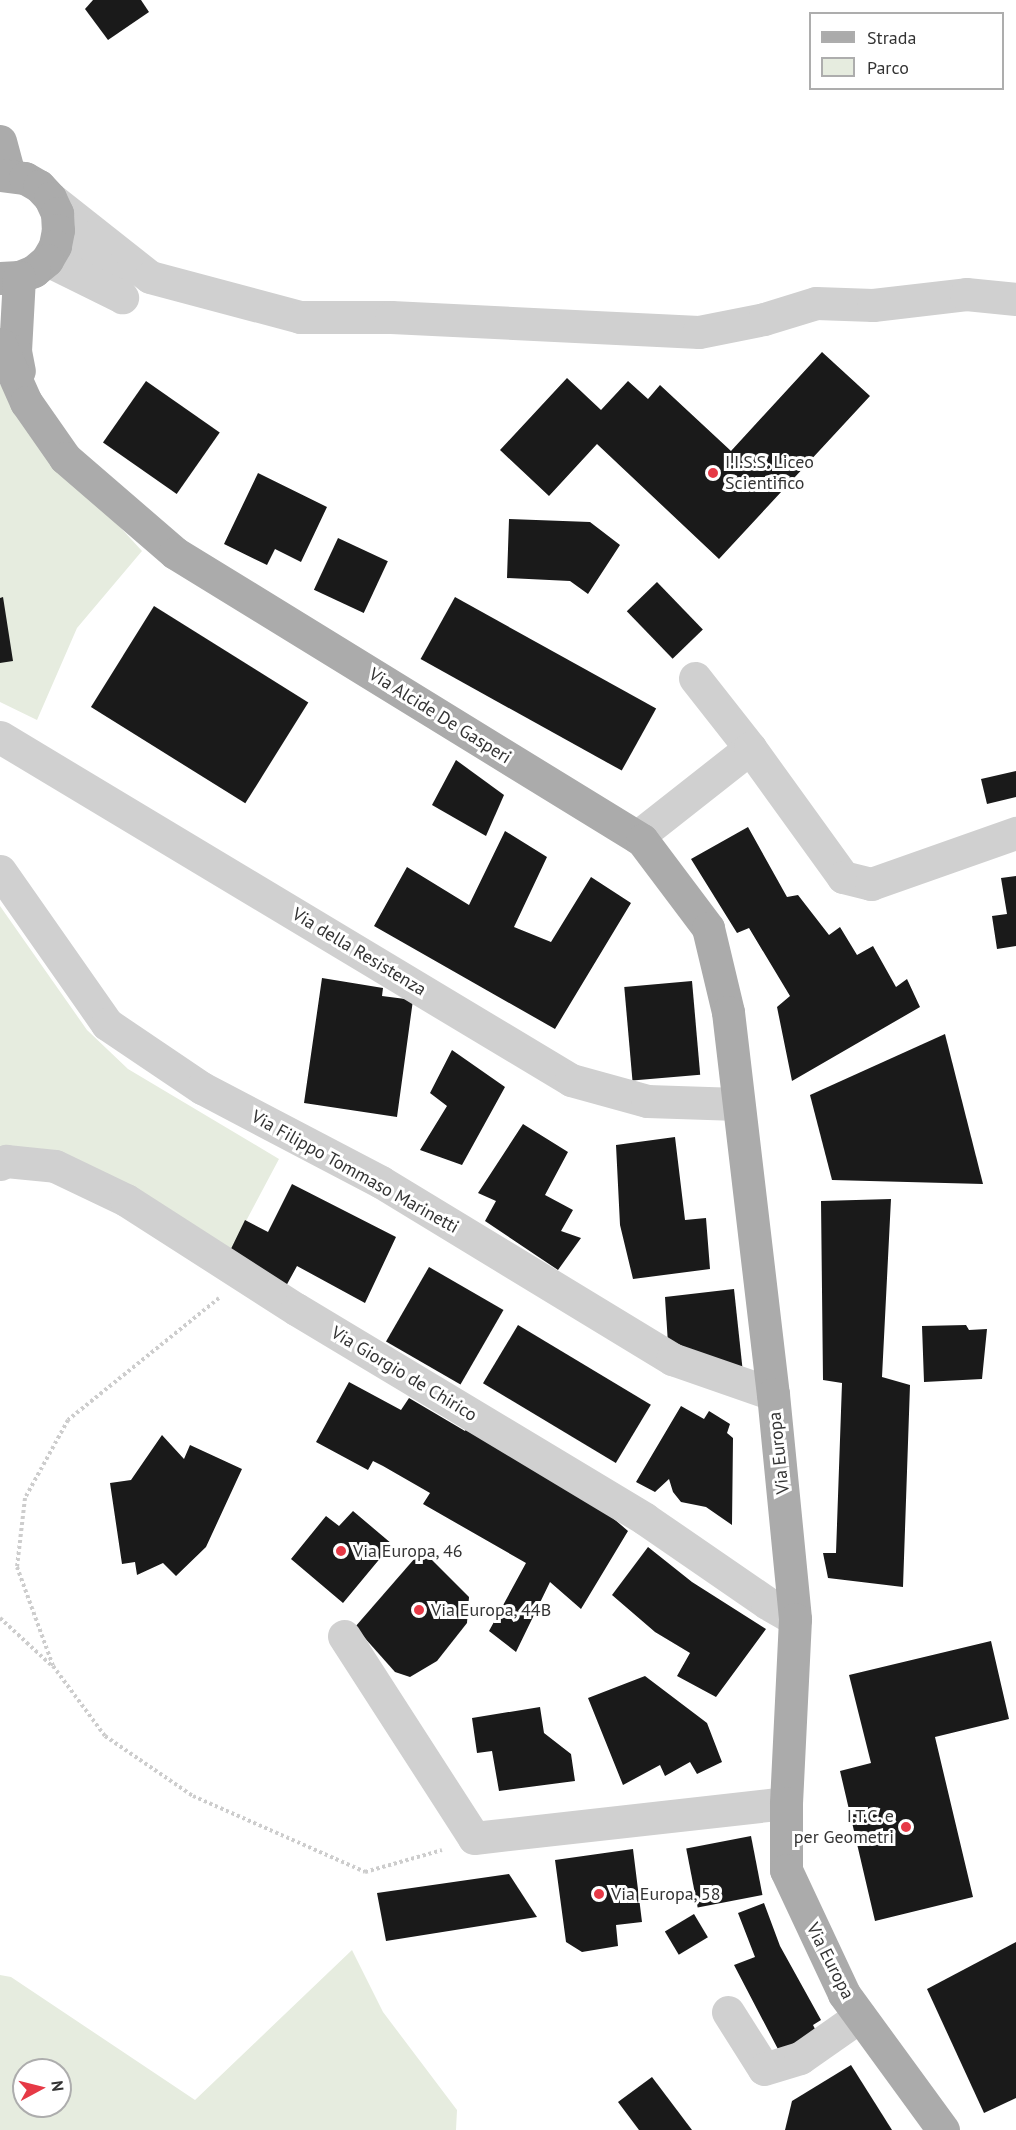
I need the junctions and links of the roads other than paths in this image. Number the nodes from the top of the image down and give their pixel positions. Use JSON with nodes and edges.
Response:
{"nodes":[{"id":1,"x":0,"y":141,"type":"edge"},
{"id":2,"x":4,"y":175,"type":"edge"},
{"id":3,"x":50,"y":198,"type":"junction"},
{"id":4,"x":46,"y":260,"type":"junction"},
{"id":5,"x":10,"y":278,"type":"edge"},
{"id":6,"x":1016,"y":299,"type":"edge"},
{"id":7,"x":0,"y":344,"type":"edge"},
{"id":8,"x":26,"y":402,"type":"junction"},
{"id":9,"x":695,"y":678,"type":"dead end"},
{"id":10,"x":0,"y":737,"type":"edge"},
{"id":11,"x":750,"y":748,"type":"junction"},
{"id":12,"x":1016,"y":833,"type":"edge"},
{"id":13,"x":637,"y":837,"type":"junction"},
{"id":14,"x":0,"y":871,"type":"edge"},
{"id":15,"x":738,"y":1104,"type":"junction"},
{"id":16,"x":0,"y":1164,"type":"edge"},
{"id":17,"x":773,"y":1394,"type":"junction"},
{"id":18,"x":795,"y":1619,"type":"junction"},
{"id":19,"x":344,"y":1636,"type":"dead end"},
{"id":20,"x":786,"y":1803,"type":"junction"},
{"id":21,"x":728,"y":2012,"type":"dead end"},
{"id":22,"x":860,"y":2016,"type":"junction"},
{"id":23,"x":943,"y":2130,"type":"edge"}],
"edges":[{"from":1,"to":2,"type":"main road"},
{"from":2,"to":3,"type":"main road"},
{"from":3,"to":4,"type":"main road"},
{"from":3,"to":4,"type":"street"},
{"from":3,"to":6,"type":"street"},
{"from":4,"to":5,"type":"main road"},
{"from":5,"to":8,"type":"main road"},
{"from":7,"to":8,"type":"main road"},
{"from":8,"to":13,"type":"main road","name":"Via Alcide De Gasperi"},
{"from":9,"to":11,"type":"street"},
{"from":10,"to":15,"type":"street","name":"Via della Resistenza"},
{"from":11,"to":12,"type":"street"},
{"from":11,"to":13,"type":"street"},
{"from":13,"to":15,"type":"main road","name":"Via Alcide De Gasperi"},
{"from":14,"to":17,"type":"street","name":"Via Filippo Tommaso Marinetti"},
{"from":15,"to":17,"type":"main road","name":"Via Europa"},
{"from":16,"to":18,"type":"street","name":"Via Giorgio de Chirico"},
{"from":17,"to":18,"type":"main road","name":"Via Europa"},
{"from":18,"to":20,"type":"main road","name":"Via Europa"},
{"from":19,"to":20,"type":"street"},
{"from":20,"to":22,"type":"main road","name":"Via Europa"},
{"from":21,"to":22,"type":"street"},
{"from":22,"to":23,"type":"main road","name":"Via Europa"}]}
